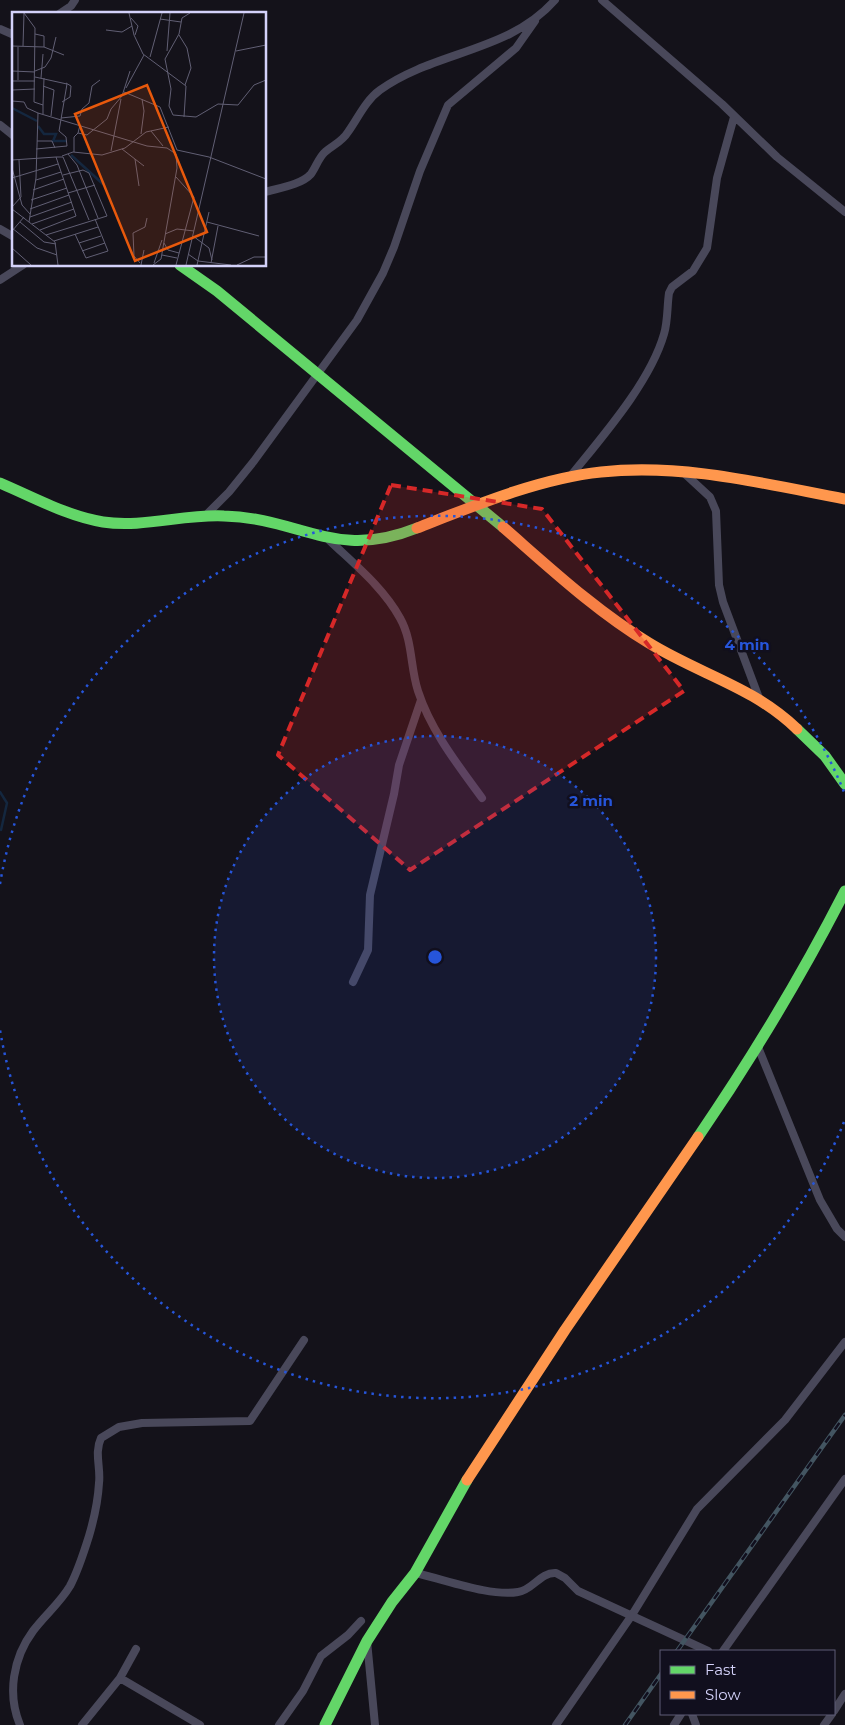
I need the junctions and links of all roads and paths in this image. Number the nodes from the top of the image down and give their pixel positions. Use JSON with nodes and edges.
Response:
{"nodes":[{"id":1,"x":75,"y":0,"type":"edge"},
{"id":2,"x":555,"y":0,"type":"edge"},
{"id":3,"x":602,"y":0,"type":"edge"},
{"id":4,"x":62,"y":12,"type":"edge"},
{"id":5,"x":535,"y":21,"type":"junction"},
{"id":6,"x":0,"y":29,"type":"edge"},
{"id":7,"x":12,"y":33,"type":"edge"},
{"id":8,"x":734,"y":117,"type":"junction"},
{"id":9,"x":1,"y":127,"type":"edge"},
{"id":10,"x":12,"y":135,"type":"edge"},
{"id":11,"x":266,"y":192,"type":"edge"},
{"id":12,"x":845,"y":212,"type":"edge"},
{"id":13,"x":0,"y":228,"type":"edge"},
{"id":14,"x":12,"y":236,"type":"edge"},
{"id":15,"x":21,"y":266,"type":"edge"},
{"id":16,"x":181,"y":266,"type":"edge"},
{"id":17,"x":0,"y":280,"type":"edge"},
{"id":18,"x":318,"y":374,"type":"junction"},
{"id":19,"x":684,"y":473,"type":"junction"},
{"id":20,"x":569,"y":478,"type":"junction"},
{"id":21,"x":0,"y":483,"type":"edge"},
{"id":22,"x":845,"y":499,"type":"edge"},
{"id":23,"x":479,"y":506,"type":"junction"},
{"id":24,"x":207,"y":514,"type":"junction"},
{"id":25,"x":327,"y":538,"type":"junction"},
{"id":26,"x":759,"y":698,"type":"junction"},
{"id":27,"x":421,"y":700,"type":"junction"},
{"id":28,"x":845,"y":784,"type":"edge"},
{"id":29,"x":482,"y":798,"type":"dead end"},
{"id":30,"x":845,"y":891,"type":"edge"},
{"id":31,"x":353,"y":982,"type":"dead end"},
{"id":32,"x":758,"y":1047,"type":"junction"},
{"id":33,"x":845,"y":1237,"type":"edge"},
{"id":34,"x":304,"y":1340,"type":"dead end"},
{"id":35,"x":845,"y":1342,"type":"edge"},
{"id":36,"x":845,"y":1479,"type":"edge"},
{"id":37,"x":414,"y":1573,"type":"junction"},
{"id":38,"x":632,"y":1615,"type":"junction"},
{"id":39,"x":361,"y":1620,"type":"dead end"},
{"id":40,"x":367,"y":1641,"type":"junction"},
{"id":41,"x":136,"y":1649,"type":"dead end"},
{"id":42,"x":706,"y":1650,"type":"edge"},
{"id":43,"x":724,"y":1650,"type":"edge"},
{"id":44,"x":120,"y":1678,"type":"junction"},
{"id":45,"x":845,"y":1694,"type":"edge"},
{"id":46,"x":835,"y":1709,"type":"edge"},
{"id":47,"x":20,"y":1725,"type":"edge"},
{"id":48,"x":82,"y":1725,"type":"edge"},
{"id":49,"x":200,"y":1725,"type":"edge"},
{"id":50,"x":279,"y":1725,"type":"edge"},
{"id":51,"x":325,"y":1725,"type":"edge"},
{"id":52,"x":375,"y":1725,"type":"edge"},
{"id":53,"x":556,"y":1725,"type":"edge"}],
"edges":[{"from":1,"to":4,"type":"street"},
{"from":2,"to":5,"type":"street"},
{"from":3,"to":8,"type":"street"},
{"from":5,"to":11,"type":"street"},
{"from":5,"to":18,"type":"street"},
{"from":6,"to":7,"type":"street"},
{"from":8,"to":12,"type":"street"},
{"from":8,"to":20,"type":"street"},
{"from":9,"to":10,"type":"street"},
{"from":13,"to":14,"type":"street"},
{"from":15,"to":17,"type":"street"},
{"from":16,"to":18,"type":"street"},
{"from":18,"to":23,"type":"street"},
{"from":18,"to":24,"type":"street"},
{"from":19,"to":20,"type":"street"},
{"from":19,"to":22,"type":"street"},
{"from":19,"to":26,"type":"street"},
{"from":20,"to":23,"type":"street"},
{"from":21,"to":24,"type":"street"},
{"from":23,"to":25,"type":"street"},
{"from":23,"to":26,"type":"street"},
{"from":24,"to":25,"type":"street"},
{"from":25,"to":27,"type":"street"},
{"from":26,"to":28,"type":"street"},
{"from":27,"to":29,"type":"street"},
{"from":27,"to":31,"type":"street"},
{"from":30,"to":32,"type":"street"},
{"from":32,"to":33,"type":"street"},
{"from":32,"to":37,"type":"street"},
{"from":34,"to":47,"type":"street"},
{"from":35,"to":38,"type":"street"},
{"from":36,"to":43,"type":"street"},
{"from":37,"to":38,"type":"street"},
{"from":37,"to":40,"type":"street"},
{"from":38,"to":42,"type":"street"},
{"from":38,"to":53,"type":"street"},
{"from":39,"to":50,"type":"street"},
{"from":40,"to":51,"type":"street"},
{"from":40,"to":52,"type":"street"},
{"from":41,"to":44,"type":"street"},
{"from":44,"to":48,"type":"street"},
{"from":44,"to":49,"type":"street"},
{"from":45,"to":46,"type":"street"}]}
